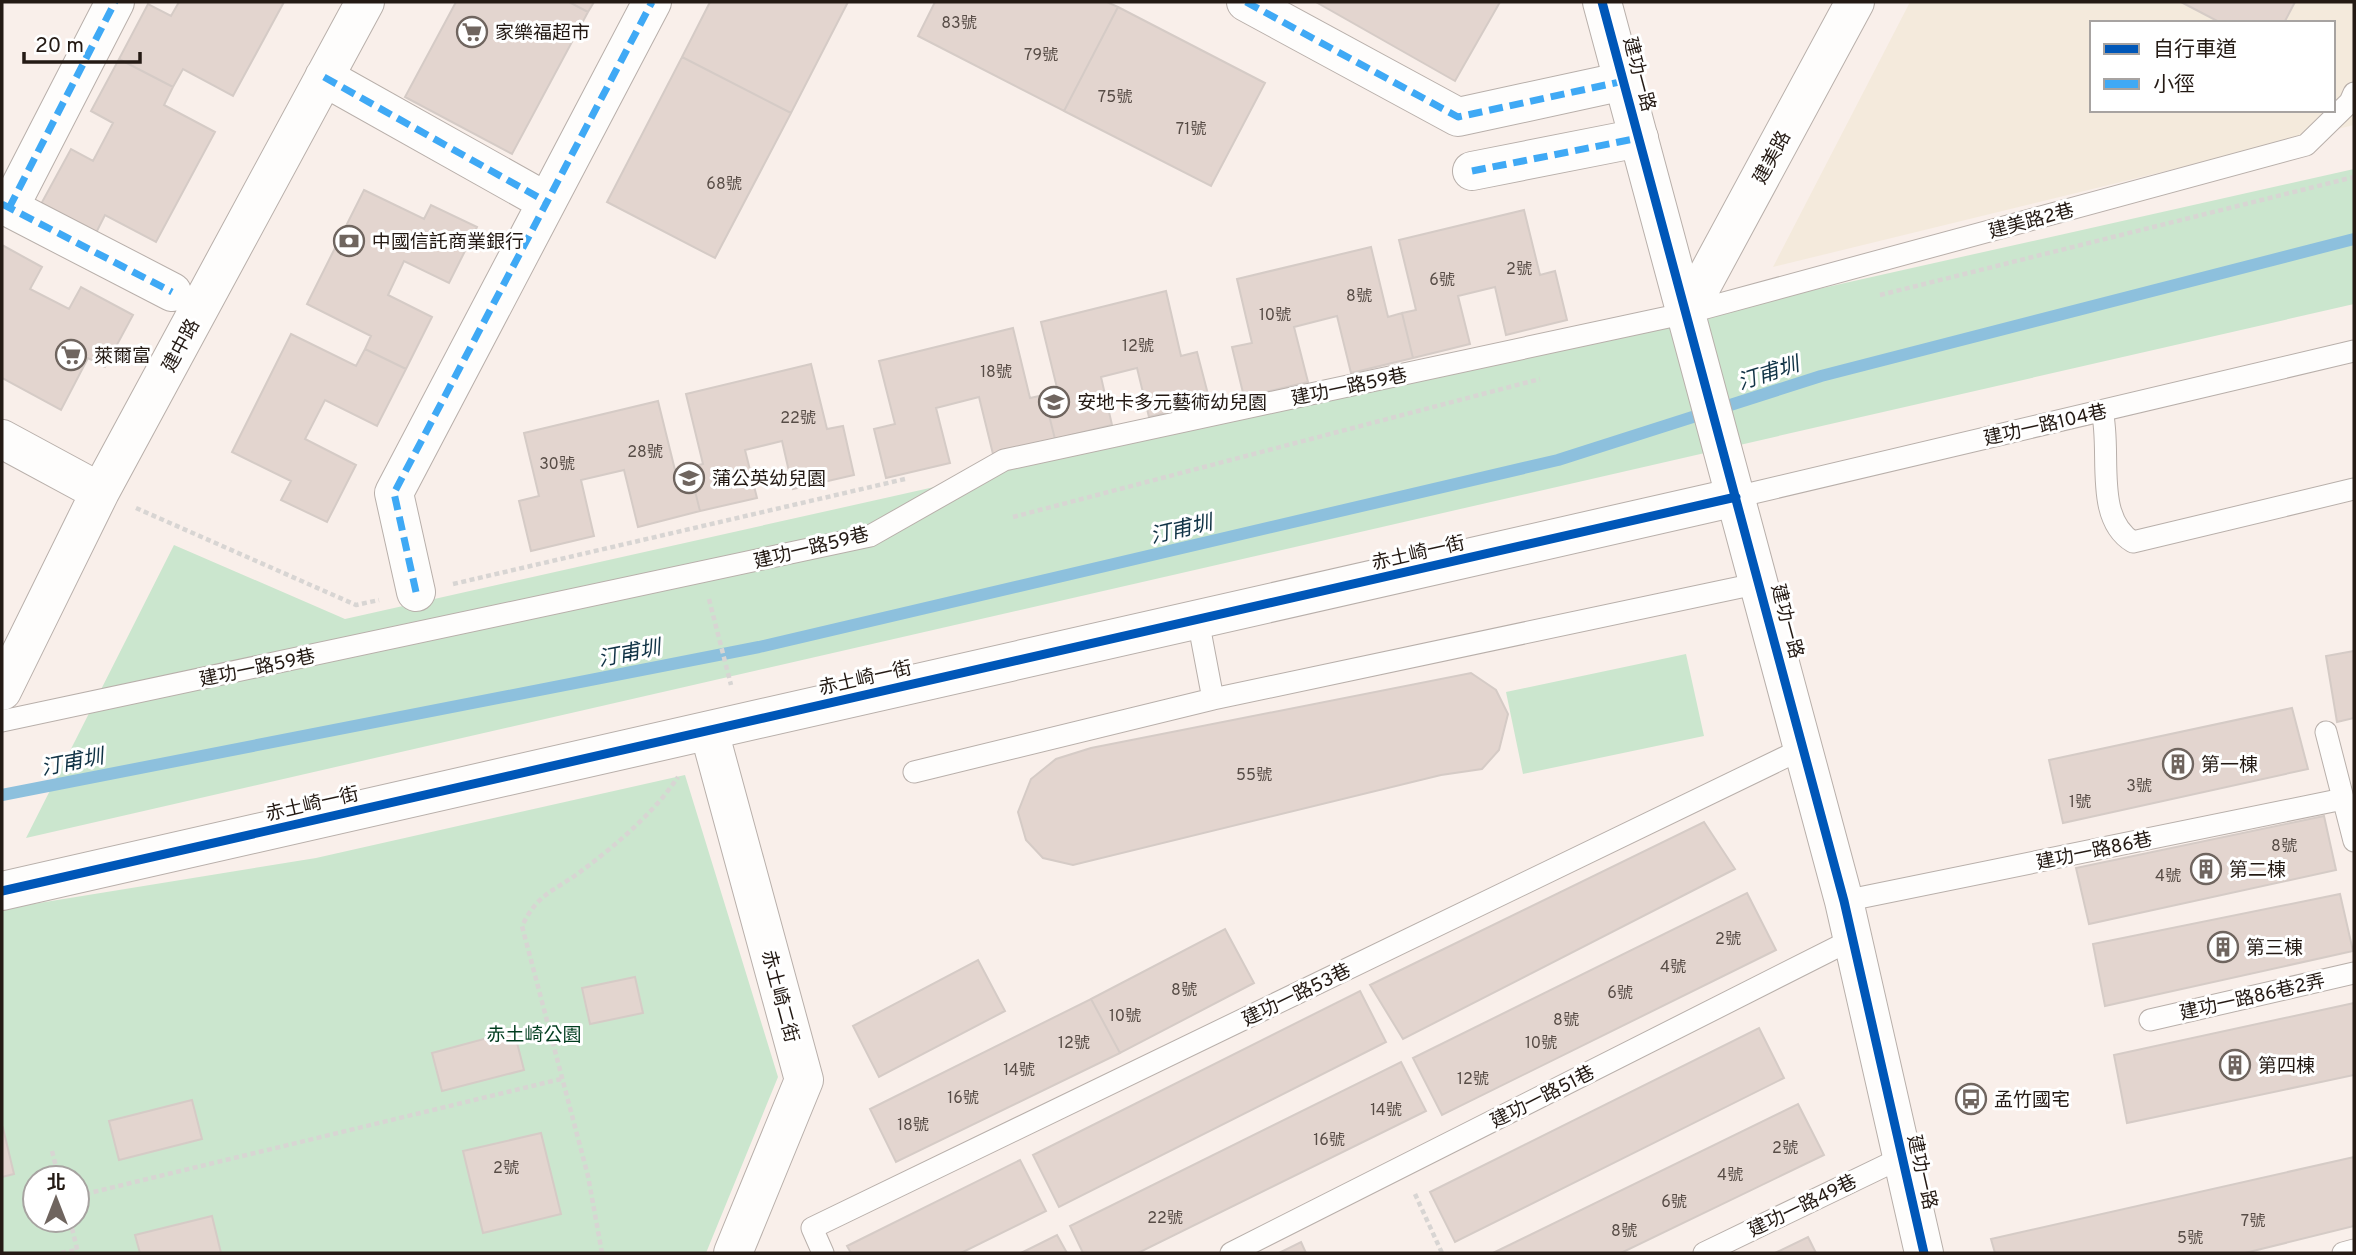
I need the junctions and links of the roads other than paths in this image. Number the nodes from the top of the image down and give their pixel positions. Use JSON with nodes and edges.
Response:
{"nodes":[{"id":1,"x":115,"y":2,"type":"edge"},
{"id":2,"x":365,"y":2,"type":"edge"},
{"id":3,"x":652,"y":2,"type":"edge"},
{"id":4,"x":1246,"y":2,"type":"edge"},
{"id":5,"x":1602,"y":2,"type":"edge"},
{"id":6,"x":1855,"y":2,"type":"edge"},
{"id":7,"x":324,"y":77,"type":"junction"},
{"id":8,"x":1624,"y":81,"type":"junction"},
{"id":9,"x":2354,"y":93,"type":"edge"},
{"id":10,"x":1639,"y":138,"type":"junction"},
{"id":11,"x":1472,"y":171,"type":"dead end"},
{"id":12,"x":545,"y":201,"type":"junction"},
{"id":13,"x":5,"y":206,"type":"edge"},
{"id":14,"x":173,"y":292,"type":"dead end"},
{"id":15,"x":1691,"y":327,"type":"junction"},
{"id":16,"x":2354,"y":351,"type":"edge"},
{"id":17,"x":2102,"y":411,"type":"junction"},
{"id":18,"x":2,"y":439,"type":"edge"},
{"id":19,"x":2354,"y":489,"type":"edge"},
{"id":20,"x":100,"y":492,"type":"junction"},
{"id":21,"x":1736,"y":497,"type":"junction"},
{"id":22,"x":1760,"y":583,"type":"junction"},
{"id":23,"x":416,"y":592,"type":"road end"},
{"id":24,"x":1198,"y":620,"type":"junction"},
{"id":25,"x":5,"y":681,"type":"edge"},
{"id":26,"x":1213,"y":699,"type":"junction"},
{"id":27,"x":2,"y":721,"type":"edge"},
{"id":28,"x":724,"y":727,"type":"junction"},
{"id":29,"x":2326,"y":732,"type":"dead end"},
{"id":30,"x":1804,"y":748,"type":"junction"},
{"id":31,"x":914,"y":772,"type":"dead end"},
{"id":32,"x":2343,"y":799,"type":"junction"},
{"id":33,"x":2354,"y":841,"type":"edge"},
{"id":34,"x":2,"y":891,"type":"edge"},
{"id":35,"x":1844,"y":901,"type":"junction"},
{"id":36,"x":1853,"y":939,"type":"junction"},
{"id":37,"x":2354,"y":973,"type":"edge"},
{"id":38,"x":2150,"y":1020,"type":"dead end"},
{"id":39,"x":1901,"y":1158,"type":"junction"},
{"id":40,"x":2354,"y":1250,"type":"edge"},
{"id":41,"x":733,"y":1253,"type":"edge"},
{"id":42,"x":823,"y":1253,"type":"edge"},
{"id":43,"x":1231,"y":1253,"type":"edge"},
{"id":44,"x":1704,"y":1253,"type":"edge"},
{"id":45,"x":1924,"y":1253,"type":"edge"},
{"id":46,"x":2343,"y":1253,"type":"edge"}],
"edges":[{"from":1,"to":13,"type":"street"},
{"from":2,"to":7,"type":"street","name":"建中路"},
{"from":3,"to":12,"type":"street"},
{"from":4,"to":8,"type":"street"},
{"from":5,"to":8,"type":"street","name":"建功一路"},
{"from":6,"to":15,"type":"street","name":"建美路"},
{"from":7,"to":12,"type":"street"},
{"from":7,"to":20,"type":"street","name":"建中路"},
{"from":8,"to":10,"type":"street","name":"建功一路"},
{"from":9,"to":15,"type":"lane","name":"建美路2巷"},
{"from":10,"to":11,"type":"street"},
{"from":10,"to":15,"type":"street","name":"建功一路"},
{"from":12,"to":23,"type":"street"},
{"from":13,"to":14,"type":"street"},
{"from":15,"to":21,"type":"street","name":"建功一路"},
{"from":15,"to":27,"type":"lane","name":"建功一路59巷"},
{"from":16,"to":17,"type":"lane","name":"建功一路104巷"},
{"from":17,"to":19,"type":"lane"},
{"from":17,"to":21,"type":"lane","name":"建功一路104巷"},
{"from":18,"to":20,"type":"street"},
{"from":20,"to":25,"type":"street","name":"建中路"},
{"from":21,"to":22,"type":"street","name":"建功一路"},
{"from":21,"to":24,"type":"street","name":"赤土崎一街"},
{"from":22,"to":26,"type":"lane"},
{"from":22,"to":30,"type":"street","name":"建功一路"},
{"from":24,"to":26,"type":"lane"},
{"from":24,"to":28,"type":"street","name":"赤土崎一街"},
{"from":26,"to":31,"type":"lane"},
{"from":28,"to":34,"type":"street","name":"赤土崎一街"},
{"from":28,"to":41,"type":"street","name":"赤土崎二街"},
{"from":29,"to":32,"type":"lane"},
{"from":30,"to":35,"type":"street","name":"建功一路"},
{"from":30,"to":42,"type":"lane","name":"建功一路53巷"},
{"from":32,"to":33,"type":"lane"},
{"from":32,"to":35,"type":"lane","name":"建功一路86巷"},
{"from":35,"to":36,"type":"street","name":"建功一路"},
{"from":36,"to":39,"type":"street","name":"建功一路"},
{"from":36,"to":43,"type":"lane","name":"建功一路51巷"},
{"from":37,"to":38,"type":"lane","name":"建功一路86巷2弄"},
{"from":39,"to":44,"type":"lane","name":"建功一路49巷"},
{"from":39,"to":45,"type":"street","name":"建功一路"},
{"from":40,"to":46,"type":"lane"}]}
